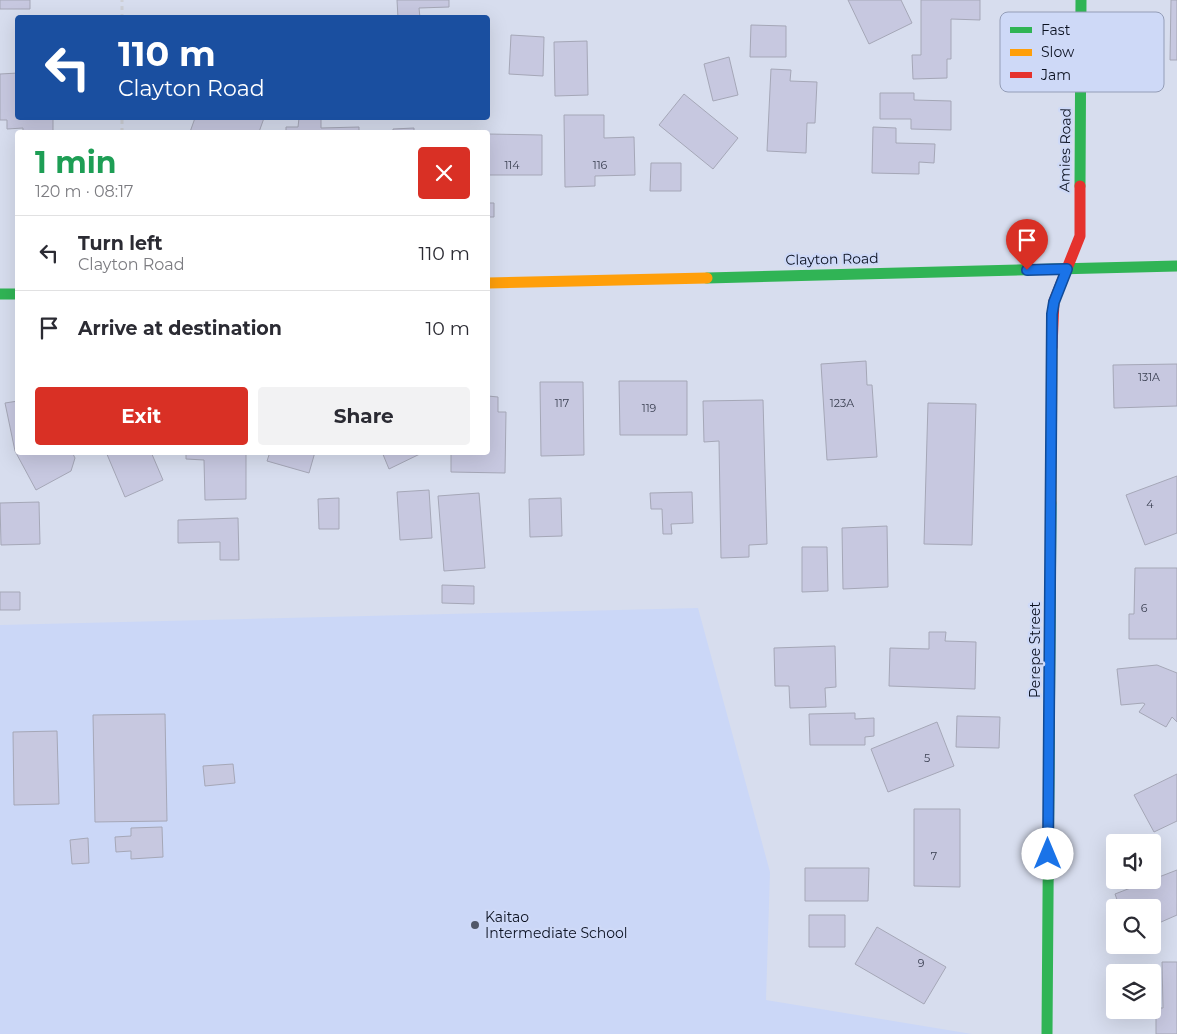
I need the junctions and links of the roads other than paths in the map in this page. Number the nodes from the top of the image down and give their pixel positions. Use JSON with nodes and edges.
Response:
{"nodes":[{"id":1,"x":1080,"y":92,"type":"edge"},
{"id":2,"x":1177,"y":266,"type":"edge"},
{"id":3,"x":1067,"y":269,"type":"junction"},
{"id":4,"x":490,"y":283,"type":"edge"},
{"id":5,"x":0,"y":294,"type":"edge"},
{"id":6,"x":15,"y":294,"type":"edge"},
{"id":7,"x":1047,"y":1034,"type":"edge"}],
"edges":[{"from":1,"to":3,"type":"street","name":"Amies Road"},
{"from":2,"to":3,"type":"street","name":"Clayton Road"},
{"from":3,"to":4,"type":"street","name":"Clayton Road"},
{"from":3,"to":7,"type":"street","name":"Perepe Street"},
{"from":5,"to":6,"type":"street"}]}
